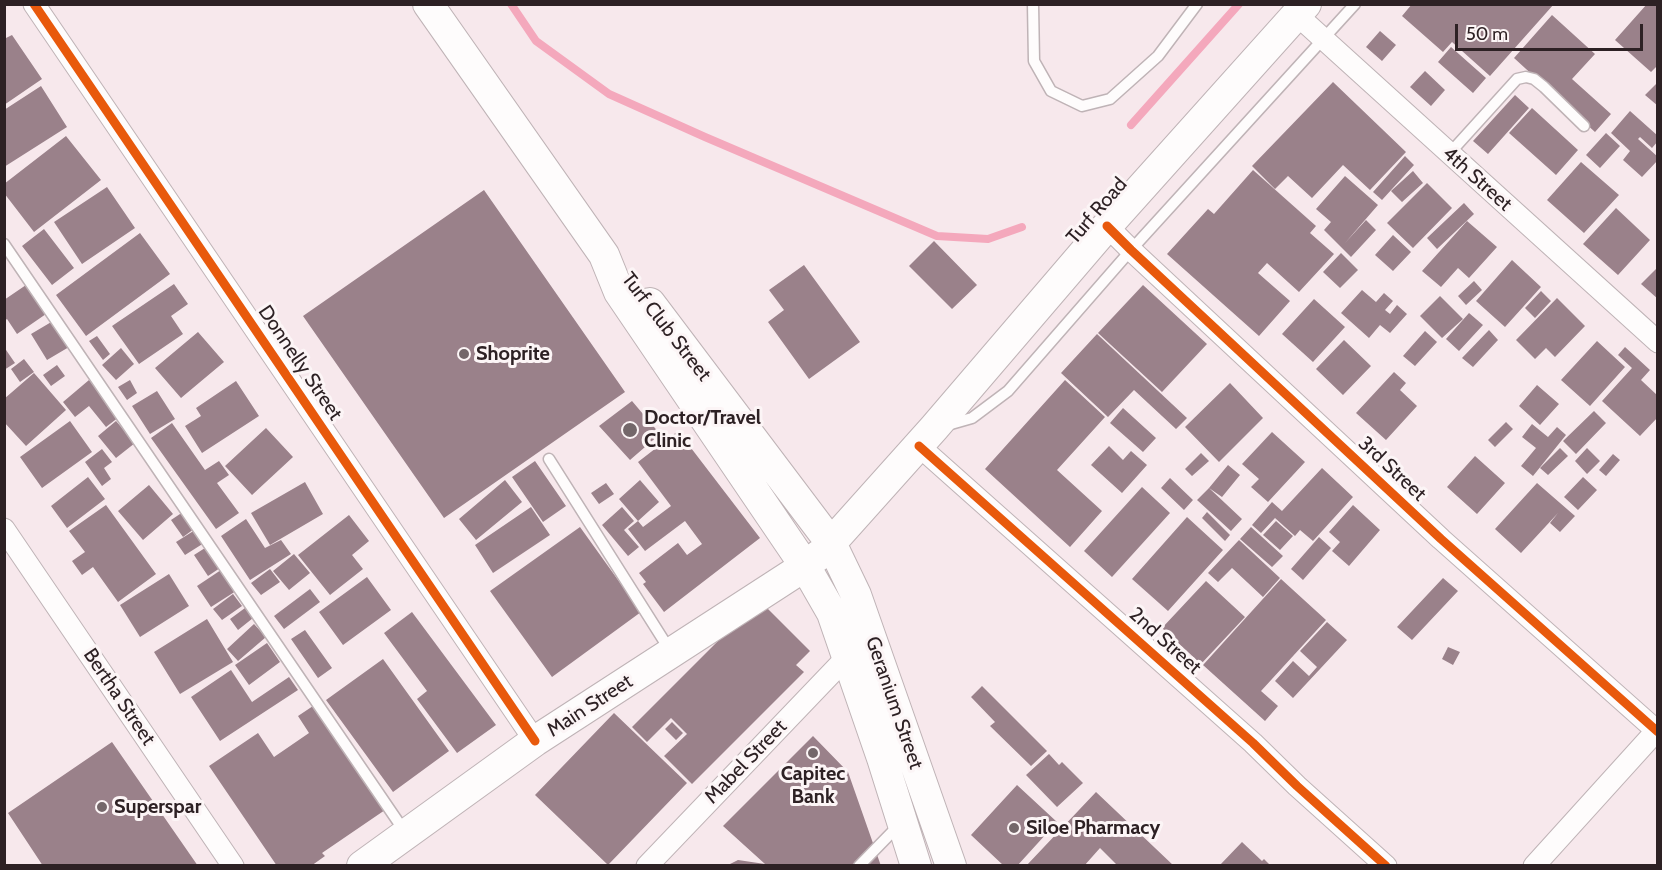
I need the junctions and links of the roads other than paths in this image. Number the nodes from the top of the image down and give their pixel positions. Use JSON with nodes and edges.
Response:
{"nodes":[{"id":1,"x":34,"y":4,"type":"edge"},
{"id":2,"x":428,"y":4,"type":"edge"},
{"id":3,"x":1032,"y":4,"type":"edge"},
{"id":4,"x":1197,"y":4,"type":"edge"},
{"id":5,"x":1355,"y":4,"type":"edge"},
{"id":6,"x":1302,"y":10,"type":"edge"},
{"id":7,"x":1324,"y":40,"type":"junction"},
{"id":8,"x":1584,"y":126,"type":"dead end"},
{"id":9,"x":1449,"y":154,"type":"junction"},
{"id":10,"x":1107,"y":226,"type":"junction"},
{"id":11,"x":4,"y":244,"type":"edge"},
{"id":12,"x":1131,"y":250,"type":"junction"},
{"id":13,"x":1658,"y":342,"type":"edge"},
{"id":14,"x":926,"y":437,"type":"junction"},
{"id":15,"x":549,"y":459,"type":"dead end"},
{"id":16,"x":4,"y":529,"type":"edge"},
{"id":17,"x":820,"y":554,"type":"junction"},
{"id":18,"x":672,"y":653,"type":"junction"},
{"id":19,"x":846,"y":658,"type":"junction"},
{"id":20,"x":1657,"y":730,"type":"edge"},
{"id":21,"x":535,"y":741,"type":"junction"},
{"id":22,"x":902,"y":822,"type":"junction"},
{"id":23,"x":406,"y":834,"type":"junction"},
{"id":24,"x":234,"y":866,"type":"edge"},
{"id":25,"x":362,"y":866,"type":"edge"},
{"id":26,"x":646,"y":866,"type":"edge"},
{"id":27,"x":859,"y":866,"type":"edge"},
{"id":28,"x":916,"y":866,"type":"edge"},
{"id":29,"x":951,"y":866,"type":"edge"},
{"id":30,"x":1386,"y":866,"type":"edge"},
{"id":31,"x":1534,"y":866,"type":"edge"}],
"edges":[{"from":1,"to":21,"type":"street","name":"Donnelly Street"},
{"from":2,"to":17,"type":"main road","name":"Turf Club Street"},
{"from":3,"to":4,"type":"lane"},
{"from":5,"to":7,"type":"lane"},
{"from":6,"to":7,"type":"street","name":"4th Street"},
{"from":6,"to":10,"type":"main road","name":"Turf Road"},
{"from":7,"to":9,"type":"street","name":"4th Street"},
{"from":7,"to":12,"type":"lane"},
{"from":8,"to":9,"type":"lane"},
{"from":9,"to":13,"type":"street","name":"4th Street"},
{"from":10,"to":12,"type":"street","name":"3rd Street"},
{"from":10,"to":14,"type":"main road","name":"Turf Road"},
{"from":11,"to":23,"type":"lane"},
{"from":12,"to":14,"type":"lane"},
{"from":12,"to":20,"type":"street","name":"3rd Street"},
{"from":14,"to":17,"type":"main road","name":"Turf Road"},
{"from":14,"to":30,"type":"street","name":"2nd Street"},
{"from":15,"to":18,"type":"lane"},
{"from":16,"to":24,"type":"street","name":"Bertha Street"},
{"from":17,"to":18,"type":"main road","name":"Main Street"},
{"from":17,"to":19,"type":"main road","name":"Geranium Street"},
{"from":17,"to":29,"type":"main road","name":"Geranium Street"},
{"from":18,"to":21,"type":"main road","name":"Main Street"},
{"from":19,"to":22,"type":"main road","name":"Geranium Street"},
{"from":19,"to":26,"type":"street","name":"Mabel Street"},
{"from":20,"to":31,"type":"street"},
{"from":21,"to":23,"type":"main road","name":"Main Street"},
{"from":22,"to":27,"type":"lane"},
{"from":22,"to":28,"type":"main road","name":"Geranium Street"},
{"from":23,"to":25,"type":"main road","name":"Main Street"}]}
